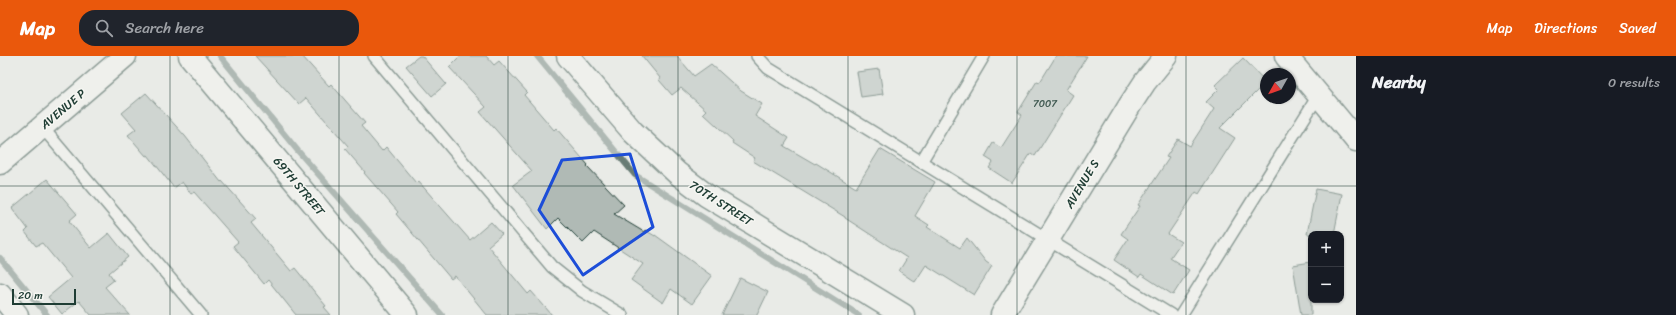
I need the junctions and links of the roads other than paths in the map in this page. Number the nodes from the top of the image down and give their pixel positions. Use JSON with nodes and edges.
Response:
{"nodes":[{"id":1,"x":126,"y":56,"type":"edge"},
{"id":2,"x":190,"y":56,"type":"edge"},
{"id":3,"x":374,"y":56,"type":"edge"},
{"id":4,"x":568,"y":56,"type":"edge"},
{"id":5,"x":757,"y":56,"type":"edge"},
{"id":6,"x":984,"y":56,"type":"edge"},
{"id":7,"x":1166,"y":56,"type":"edge"},
{"id":8,"x":1286,"y":56,"type":"edge"},
{"id":9,"x":1318,"y":96,"type":"junction"},
{"id":10,"x":42,"y":127,"type":"junction"},
{"id":11,"x":1356,"y":140,"type":"edge"},
{"id":12,"x":921,"y":162,"type":"junction"},
{"id":13,"x":0,"y":163,"type":"edge"},
{"id":14,"x":1048,"y":239,"type":"junction"},
{"id":15,"x":0,"y":294,"type":"edge"},
{"id":16,"x":17,"y":315,"type":"edge"},
{"id":17,"x":201,"y":315,"type":"edge"},
{"id":18,"x":407,"y":315,"type":"edge"},
{"id":19,"x":622,"y":315,"type":"edge"},
{"id":20,"x":903,"y":315,"type":"edge"},
{"id":21,"x":1002,"y":315,"type":"edge"},
{"id":22,"x":1171,"y":315,"type":"edge"},
{"id":23,"x":1181,"y":315,"type":"edge"}],
"edges":[{"from":1,"to":10,"type":"street","name":"AVENUE P"},
{"from":2,"to":18,"type":"street","name":"69TH STREET"},
{"from":3,"to":19,"type":"lane"},
{"from":4,"to":20,"type":"street","name":"70TH STREET"},
{"from":5,"to":12,"type":"lane"},
{"from":6,"to":12,"type":"lane"},
{"from":7,"to":14,"type":"street","name":"AVENUE S"},
{"from":8,"to":9,"type":"street"},
{"from":9,"to":11,"type":"street"},
{"from":9,"to":23,"type":"lane"},
{"from":10,"to":13,"type":"street","name":"AVENUE P"},
{"from":10,"to":17,"type":"lane"},
{"from":12,"to":14,"type":"lane"},
{"from":14,"to":21,"type":"street","name":"AVENUE S"},
{"from":14,"to":22,"type":"lane"},
{"from":15,"to":16,"type":"street"}]}
